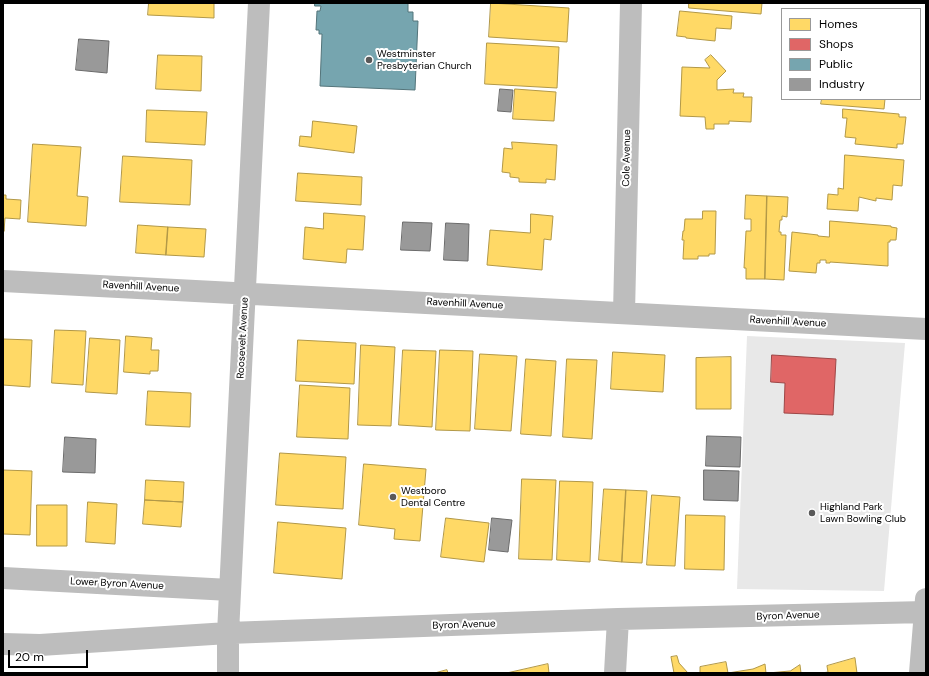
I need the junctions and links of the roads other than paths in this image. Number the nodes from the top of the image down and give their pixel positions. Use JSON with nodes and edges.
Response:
{"nodes":[{"id":1,"x":259,"y":3,"type":"edge"},
{"id":2,"x":630,"y":3,"type":"edge"},
{"id":3,"x":3,"y":280,"type":"edge"},
{"id":4,"x":245,"y":293,"type":"junction"},
{"id":5,"x":624,"y":313,"type":"junction"},
{"id":6,"x":926,"y":329,"type":"edge"},
{"id":7,"x":3,"y":578,"type":"edge"},
{"id":8,"x":230,"y":590,"type":"junction"},
{"id":9,"x":926,"y":608,"type":"edge"},
{"id":10,"x":618,"y":620,"type":"junction"},
{"id":11,"x":228,"y":634,"type":"junction"},
{"id":12,"x":3,"y":644,"type":"edge"},
{"id":13,"x":228,"y":673,"type":"edge"},
{"id":14,"x":614,"y":673,"type":"edge"},
{"id":15,"x":920,"y":673,"type":"edge"}],
"edges":[{"from":1,"to":4,"type":"street","name":"Roosevelt Avenue"},
{"from":2,"to":5,"type":"street","name":"Cole Avenue"},
{"from":3,"to":4,"type":"street","name":"Ravenhill Avenue"},
{"from":4,"to":5,"type":"street","name":"Ravenhill Avenue"},
{"from":4,"to":8,"type":"street","name":"Roosevelt Avenue"},
{"from":5,"to":6,"type":"street","name":"Ravenhill Avenue"},
{"from":7,"to":8,"type":"street","name":"Lower Byron Avenue"},
{"from":8,"to":11,"type":"street","name":"Roosevelt Avenue"},
{"from":9,"to":10,"type":"street","name":"Byron Avenue"},
{"from":9,"to":15,"type":"street"},
{"from":10,"to":11,"type":"street","name":"Byron Avenue"},
{"from":10,"to":14,"type":"street"},
{"from":11,"to":12,"type":"street","name":"Byron Avenue"},
{"from":11,"to":13,"type":"street","name":"Roosevelt Avenue"}]}
